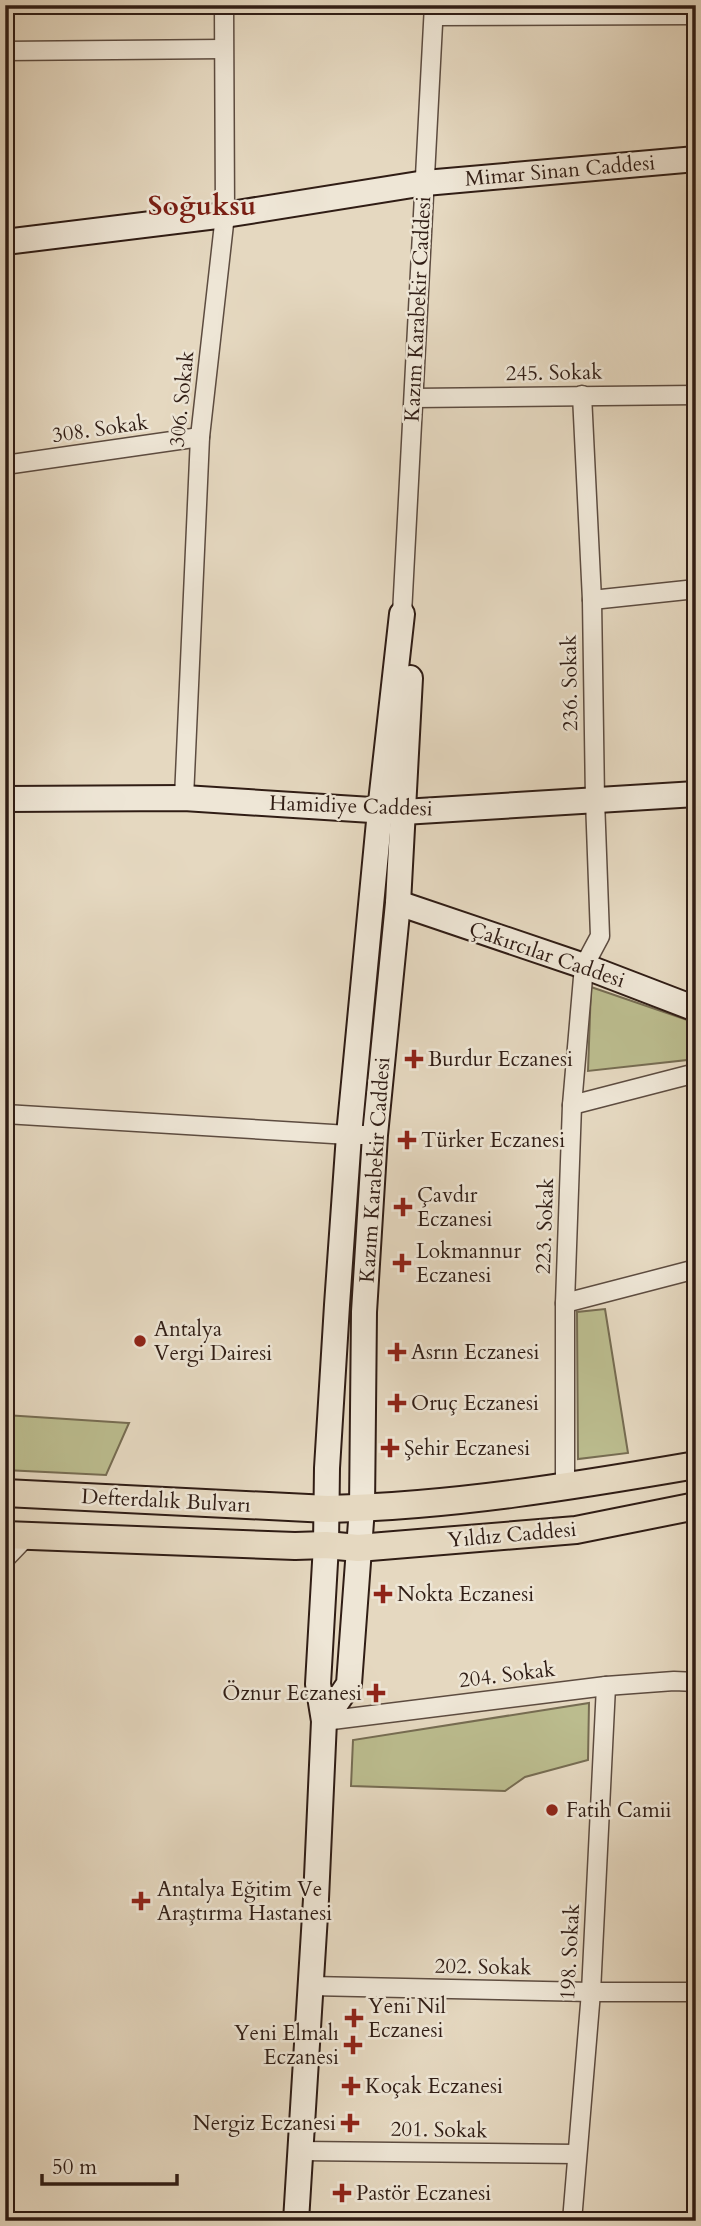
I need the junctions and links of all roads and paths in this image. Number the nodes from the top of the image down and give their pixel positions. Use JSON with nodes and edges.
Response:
{"nodes":[{"id":1,"x":224,"y":5,"type":"edge"},
{"id":2,"x":434,"y":11,"type":"edge"},
{"id":3,"x":696,"y":15,"type":"edge"},
{"id":4,"x":223,"y":49,"type":"junction"},
{"id":5,"x":5,"y":51,"type":"edge"},
{"id":6,"x":696,"y":159,"type":"edge"},
{"id":7,"x":425,"y":183,"type":"junction"},
{"id":8,"x":225,"y":215,"type":"junction"},
{"id":9,"x":5,"y":242,"type":"edge"},
{"id":10,"x":582,"y":395,"type":"junction"},
{"id":11,"x":696,"y":395,"type":"edge"},
{"id":12,"x":414,"y":398,"type":"junction"},
{"id":13,"x":200,"y":437,"type":"junction"},
{"id":14,"x":5,"y":465,"type":"edge"},
{"id":15,"x":696,"y":589,"type":"edge"},
{"id":16,"x":592,"y":600,"type":"junction"},
{"id":17,"x":402,"y":614,"type":"joint"},
{"id":18,"x":696,"y":794,"type":"edge"},
{"id":19,"x":184,"y":798,"type":"junction"},
{"id":20,"x":5,"y":799,"type":"edge"},
{"id":21,"x":595,"y":800,"type":"junction"},
{"id":22,"x":392,"y":812,"type":"junction"},
{"id":23,"x":398,"y":903,"type":"junction"},
{"id":24,"x":584,"y":966,"type":"junction"},
{"id":25,"x":696,"y":1009,"type":"edge"},
{"id":26,"x":696,"y":1073,"type":"edge"},
{"id":27,"x":572,"y":1105,"type":"junction"},
{"id":28,"x":5,"y":1114,"type":"edge"},
{"id":29,"x":349,"y":1135,"type":"junction"},
{"id":30,"x":375,"y":1135,"type":"junction"},
{"id":31,"x":696,"y":1269,"type":"edge"},
{"id":32,"x":565,"y":1303,"type":"junction"},
{"id":33,"x":696,"y":1465,"type":"edge"},
{"id":34,"x":565,"y":1488,"type":"junction"},
{"id":35,"x":5,"y":1493,"type":"edge"},
{"id":36,"x":696,"y":1506,"type":"edge"},
{"id":37,"x":362,"y":1508,"type":"junction"},
{"id":38,"x":328,"y":1509,"type":"junction"},
{"id":39,"x":16,"y":1536,"type":"edge"},
{"id":40,"x":326,"y":1545,"type":"junction"},
{"id":41,"x":358,"y":1548,"type":"junction"},
{"id":42,"x":5,"y":1559,"type":"edge"},
{"id":43,"x":696,"y":1682,"type":"edge"},
{"id":44,"x":606,"y":1686,"type":"junction"},
{"id":45,"x":324,"y":1720,"type":"junction"},
{"id":46,"x":311,"y":1986,"type":"junction"},
{"id":47,"x":591,"y":1992,"type":"junction"},
{"id":48,"x":696,"y":1992,"type":"edge"},
{"id":49,"x":301,"y":2151,"type":"junction"},
{"id":50,"x":576,"y":2154,"type":"junction"},
{"id":51,"x":296,"y":2221,"type":"edge"},
{"id":52,"x":572,"y":2221,"type":"edge"}],
"edges":[{"from":1,"to":4,"type":"street","name":"306. Sokak"},
{"from":2,"to":3,"type":"street"},
{"from":2,"to":7,"type":"street","name":"Kazım Karabekir Caddesi"},
{"from":4,"to":5,"type":"street"},
{"from":4,"to":8,"type":"street","name":"306. Sokak"},
{"from":6,"to":7,"type":"street","name":"Mimar Sinan Caddesi"},
{"from":7,"to":8,"type":"street","name":"Mimar Sinan Caddesi"},
{"from":7,"to":12,"type":"street","name":"Kazım Karabekir Caddesi"},
{"from":8,"to":9,"type":"street","name":"Mimar Sinan Caddesi"},
{"from":8,"to":13,"type":"street","name":"306. Sokak"},
{"from":10,"to":11,"type":"street","name":"245. Sokak"},
{"from":10,"to":12,"type":"street","name":"245. Sokak"},
{"from":10,"to":16,"type":"street","name":"236. Sokak"},
{"from":12,"to":17,"type":"street","name":"Kazım Karabekir Caddesi"},
{"from":13,"to":14,"type":"street","name":"308. Sokak"},
{"from":13,"to":19,"type":"street","name":"306. Sokak"},
{"from":15,"to":16,"type":"street"},
{"from":16,"to":21,"type":"street","name":"236. Sokak"},
{"from":17,"to":22,"type":"street","name":"Kazım Karabekir Caddesi"},
{"from":18,"to":21,"type":"street","name":"Hamidiye Caddesi"},
{"from":19,"to":20,"type":"street","name":"Hamidiye Caddesi"},
{"from":19,"to":22,"type":"street","name":"Hamidiye Caddesi"},
{"from":21,"to":22,"type":"street","name":"Hamidiye Caddesi"},
{"from":21,"to":24,"type":"street","name":"236. Sokak"},
{"from":22,"to":23,"type":"street","name":"Kazım Karabekir Caddesi"},
{"from":22,"to":29,"type":"street","name":"Kazım Karabekir Caddesi"},
{"from":23,"to":24,"type":"street","name":"Çakırcılar Caddesi"},
{"from":23,"to":30,"type":"street","name":"Kazım Karabekir Caddesi"},
{"from":24,"to":25,"type":"street","name":"Çakırcılar Caddesi"},
{"from":24,"to":27,"type":"street","name":"223. Sokak"},
{"from":26,"to":27,"type":"street"},
{"from":27,"to":32,"type":"street","name":"223. Sokak"},
{"from":28,"to":29,"type":"street"},
{"from":29,"to":30,"type":"street"},
{"from":29,"to":38,"type":"street","name":"Kazım Karabekir Caddesi"},
{"from":30,"to":37,"type":"street","name":"Kazım Karabekir Caddesi"},
{"from":31,"to":32,"type":"street"},
{"from":32,"to":34,"type":"street","name":"223. Sokak"},
{"from":33,"to":34,"type":"main road","name":"Yıldız Caddesi"},
{"from":34,"to":37,"type":"main road","name":"Yıldız Caddesi"},
{"from":35,"to":38,"type":"main road","name":"Defterdalık Bulvarı"},
{"from":36,"to":41,"type":"main road","name":"Yıldız Caddesi"},
{"from":37,"to":38,"type":"main road","name":"Yıldız Caddesi"},
{"from":37,"to":41,"type":"street","name":"Kazım Karabekir Caddesi"},
{"from":38,"to":40,"type":"street","name":"Kazım Karabekir Caddesi"},
{"from":39,"to":40,"type":"main road","name":"Defterdalık Bulvarı"},
{"from":39,"to":42,"type":"street"},
{"from":40,"to":41,"type":"main road","name":"Yıldız Caddesi"},
{"from":40,"to":45,"type":"street","name":"Kazım Karabekir Caddesi"},
{"from":41,"to":45,"type":"street","name":"Kazım Karabekir Caddesi"},
{"from":43,"to":44,"type":"street","name":"204. Sokak"},
{"from":44,"to":45,"type":"street","name":"204. Sokak"},
{"from":44,"to":47,"type":"street","name":"198. Sokak"},
{"from":45,"to":46,"type":"street","name":"Kazım Karabekir Caddesi"},
{"from":46,"to":47,"type":"street","name":"202. Sokak"},
{"from":46,"to":49,"type":"street","name":"Kazım Karabekir Caddesi"},
{"from":47,"to":48,"type":"street","name":"202. Sokak"},
{"from":47,"to":50,"type":"street","name":"198. Sokak"},
{"from":49,"to":50,"type":"street","name":"201. Sokak"},
{"from":49,"to":51,"type":"street","name":"Kazım Karabekir Caddesi"},
{"from":50,"to":52,"type":"street","name":"198. Sokak"}]}
